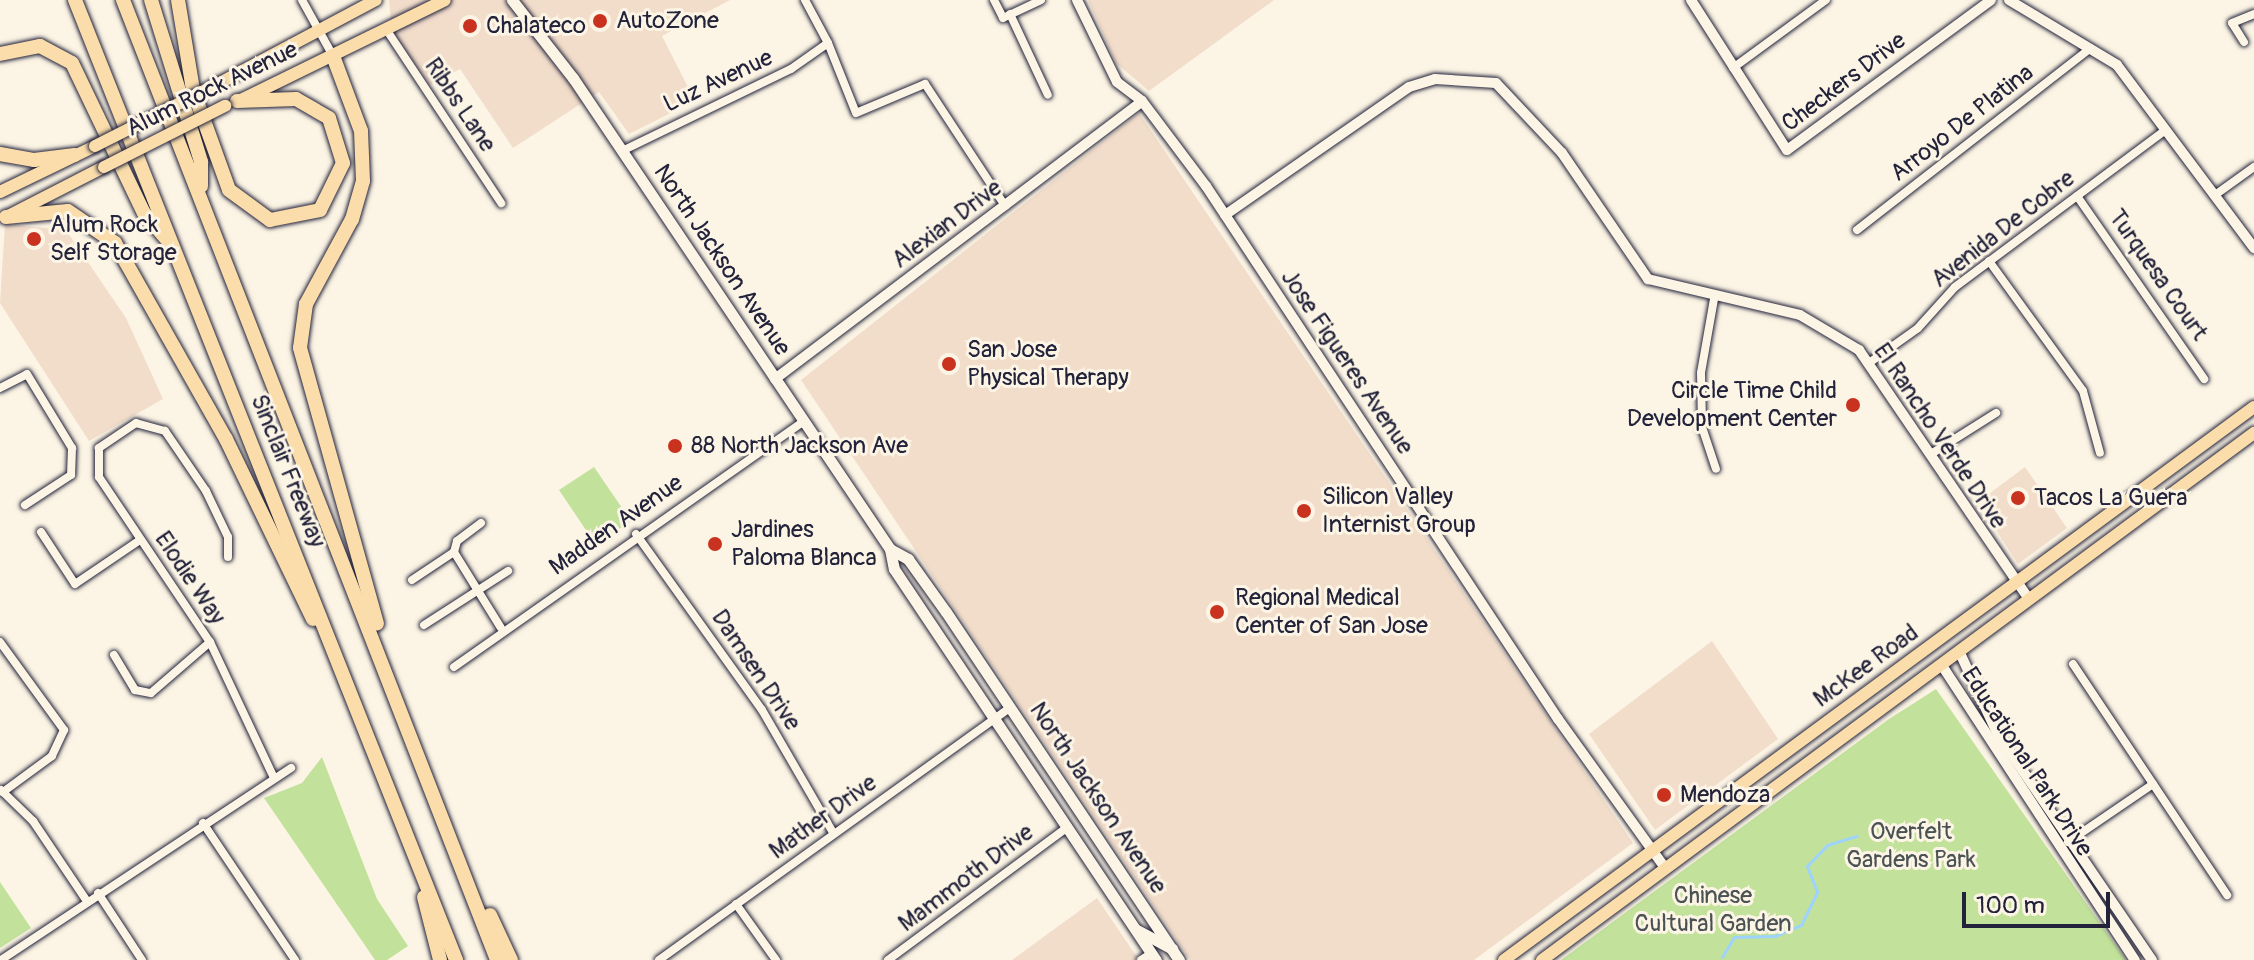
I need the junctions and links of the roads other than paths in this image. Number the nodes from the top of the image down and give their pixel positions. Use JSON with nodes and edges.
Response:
{"nodes":[{"id":1,"x":74,"y":0,"type":"edge"},
{"id":2,"x":123,"y":0,"type":"edge"},
{"id":3,"x":151,"y":0,"type":"edge"},
{"id":4,"x":178,"y":0,"type":"edge"},
{"id":5,"x":302,"y":0,"type":"edge"},
{"id":6,"x":376,"y":0,"type":"edge"},
{"id":7,"x":445,"y":0,"type":"edge"},
{"id":8,"x":512,"y":0,"type":"edge"},
{"id":9,"x":805,"y":0,"type":"edge"},
{"id":10,"x":994,"y":0,"type":"edge"},
{"id":11,"x":1041,"y":0,"type":"edge"},
{"id":12,"x":1077,"y":0,"type":"edge"},
{"id":13,"x":1691,"y":0,"type":"edge"},
{"id":14,"x":1826,"y":0,"type":"edge"},
{"id":15,"x":1991,"y":0,"type":"edge"},
{"id":16,"x":2009,"y":0,"type":"edge"},
{"id":17,"x":1010,"y":14,"type":"junction"},
{"id":18,"x":2254,"y":14,"type":"edge"},
{"id":19,"x":386,"y":29,"type":"junction"},
{"id":20,"x":321,"y":30,"type":"junction"},
{"id":21,"x":2244,"y":42,"type":"dead end"},
{"id":22,"x":828,"y":43,"type":"junction"},
{"id":23,"x":2091,"y":48,"type":"junction"},
{"id":24,"x":0,"y":54,"type":"edge"},
{"id":25,"x":333,"y":56,"type":"junction"},
{"id":26,"x":1733,"y":68,"type":"junction"},
{"id":27,"x":1048,"y":95,"type":"dead end"},
{"id":28,"x":1142,"y":101,"type":"junction"},
{"id":29,"x":231,"y":104,"type":"junction"},
{"id":30,"x":2166,"y":130,"type":"junction"},
{"id":31,"x":622,"y":151,"type":"junction"},
{"id":32,"x":0,"y":154,"type":"edge"},
{"id":33,"x":75,"y":155,"type":"junction"},
{"id":34,"x":2254,"y":167,"type":"edge"},
{"id":35,"x":0,"y":192,"type":"edge"},
{"id":36,"x":200,"y":195,"type":"junction"},
{"id":37,"x":2215,"y":195,"type":"junction"},
{"id":38,"x":2077,"y":196,"type":"junction"},
{"id":39,"x":501,"y":203,"type":"dead end"},
{"id":40,"x":1005,"y":206,"type":"junction"},
{"id":41,"x":6,"y":213,"type":"edge"},
{"id":42,"x":1225,"y":215,"type":"junction"},
{"id":43,"x":1857,"y":230,"type":"dead end"},
{"id":44,"x":2254,"y":248,"type":"edge"},
{"id":45,"x":177,"y":252,"type":"junction"},
{"id":46,"x":1989,"y":261,"type":"junction"},
{"id":47,"x":1714,"y":299,"type":"junction"},
{"id":48,"x":1869,"y":363,"type":"junction"},
{"id":49,"x":775,"y":379,"type":"junction"},
{"id":50,"x":2204,"y":379,"type":"dead end"},
{"id":51,"x":0,"y":388,"type":"edge"},
{"id":52,"x":2254,"y":407,"type":"edge"},
{"id":53,"x":1996,"y":413,"type":"dead end"},
{"id":54,"x":804,"y":421,"type":"junction"},
{"id":55,"x":2254,"y":433,"type":"edge"},
{"id":56,"x":2100,"y":453,"type":"dead end"},
{"id":57,"x":1931,"y":454,"type":"junction"},
{"id":58,"x":1716,"y":469,"type":"dead end"},
{"id":59,"x":25,"y":505,"type":"dead end"},
{"id":60,"x":481,"y":523,"type":"dead end"},
{"id":61,"x":41,"y":532,"type":"dead end"},
{"id":62,"x":636,"y":534,"type":"junction"},
{"id":63,"x":140,"y":540,"type":"junction"},
{"id":64,"x":890,"y":549,"type":"junction"},
{"id":65,"x":454,"y":552,"type":"junction"},
{"id":66,"x":228,"y":557,"type":"dead end"},
{"id":67,"x":508,"y":571,"type":"dead end"},
{"id":68,"x":412,"y":580,"type":"dead end"},
{"id":69,"x":2016,"y":582,"type":"junction"},
{"id":70,"x":477,"y":591,"type":"junction"},
{"id":71,"x":2029,"y":599,"type":"junction"},
{"id":72,"x":424,"y":625,"type":"dead end"},
{"id":73,"x":501,"y":628,"type":"junction"},
{"id":74,"x":0,"y":642,"type":"edge"},
{"id":75,"x":210,"y":642,"type":"junction"},
{"id":76,"x":1959,"y":651,"type":"junction"},
{"id":77,"x":114,"y":655,"type":"dead end"},
{"id":78,"x":1941,"y":664,"type":"junction"},
{"id":79,"x":2073,"y":664,"type":"dead end"},
{"id":80,"x":454,"y":667,"type":"dead end"},
{"id":81,"x":1011,"y":707,"type":"junction"},
{"id":82,"x":995,"y":719,"type":"junction"},
{"id":83,"x":362,"y":720,"type":"junction"},
{"id":84,"x":407,"y":723,"type":"junction"},
{"id":85,"x":291,"y":768,"type":"dead end"},
{"id":86,"x":273,"y":776,"type":"junction"},
{"id":87,"x":2153,"y":784,"type":"junction"},
{"id":88,"x":1,"y":791,"type":"edge"},
{"id":89,"x":203,"y":823,"type":"junction"},
{"id":90,"x":447,"y":825,"type":"junction"},
{"id":91,"x":1068,"y":827,"type":"junction"},
{"id":92,"x":834,"y":834,"type":"junction"},
{"id":93,"x":408,"y":835,"type":"junction"},
{"id":94,"x":2070,"y":840,"type":"junction"},
{"id":95,"x":2060,"y":849,"type":"junction"},
{"id":96,"x":1653,"y":850,"type":"junction"},
{"id":97,"x":1665,"y":868,"type":"junction"},
{"id":98,"x":98,"y":893,"type":"junction"},
{"id":99,"x":2227,"y":895,"type":"dead end"},
{"id":100,"x":86,"y":900,"type":"junction"},
{"id":101,"x":736,"y":904,"type":"junction"},
{"id":102,"x":1136,"y":929,"type":"junction"},
{"id":103,"x":1172,"y":949,"type":"junction"},
{"id":104,"x":1154,"y":957,"type":"edge"},
{"id":105,"x":1,"y":960,"type":"edge"},
{"id":106,"x":142,"y":960,"type":"edge"},
{"id":107,"x":295,"y":960,"type":"edge"},
{"id":108,"x":440,"y":960,"type":"edge"},
{"id":109,"x":456,"y":960,"type":"edge"},
{"id":110,"x":497,"y":960,"type":"edge"},
{"id":111,"x":511,"y":960,"type":"edge"},
{"id":112,"x":659,"y":960,"type":"edge"},
{"id":113,"x":776,"y":960,"type":"edge"},
{"id":114,"x":888,"y":960,"type":"edge"},
{"id":115,"x":1141,"y":960,"type":"edge"},
{"id":116,"x":1179,"y":960,"type":"edge"},
{"id":117,"x":1504,"y":960,"type":"edge"},
{"id":118,"x":1542,"y":960,"type":"edge"},
{"id":119,"x":2135,"y":960,"type":"edge"},
{"id":120,"x":2152,"y":960,"type":"edge"}],
"edges":[{"from":1,"to":45,"type":"highway","name":"Sinclair Freeway"},
{"from":2,"to":36,"type":"highway","name":"Sinclair Freeway"},
{"from":3,"to":36,"type":"highway"},
{"from":4,"to":29,"type":"highway"},
{"from":5,"to":20,"type":"street"},
{"from":6,"to":20,"type":"main road","name":"Alum Rock Avenue"},
{"from":7,"to":19,"type":"main road","name":"Alum Rock Avenue"},
{"from":8,"to":31,"type":"main road","name":"North Jackson Avenue"},
{"from":9,"to":22,"type":"street"},
{"from":10,"to":17,"type":"street"},
{"from":11,"to":17,"type":"street"},
{"from":12,"to":28,"type":"street","name":"Jose Figueres Avenue"},
{"from":13,"to":26,"type":"street","name":"Checkers Drive"},
{"from":14,"to":26,"type":"street"},
{"from":15,"to":26,"type":"street","name":"Checkers Drive"},
{"from":16,"to":23,"type":"street"},
{"from":17,"to":27,"type":"street"},
{"from":18,"to":21,"type":"street"},
{"from":19,"to":25,"type":"main road","name":"Alum Rock Avenue"},
{"from":19,"to":39,"type":"street","name":"Ribbs Lane"},
{"from":20,"to":25,"type":"street"},
{"from":20,"to":33,"type":"main road","name":"Alum Rock Avenue","bridge":true},
{"from":22,"to":31,"type":"street","name":"Luz Avenue"},
{"from":22,"to":40,"type":"street"},
{"from":23,"to":30,"type":"street"},
{"from":23,"to":43,"type":"street","name":"Arroyo De Platina"},
{"from":24,"to":45,"type":"highway"},
{"from":25,"to":29,"type":"main road","name":"Alum Rock Avenue"},
{"from":25,"to":84,"type":"highway"},
{"from":28,"to":40,"type":"street","name":"Alexian Drive"},
{"from":28,"to":42,"type":"street","name":"Jose Figueres Avenue"},
{"from":29,"to":41,"type":"main road","name":"Alum Rock Avenue","bridge":true},
{"from":30,"to":37,"type":"street"},
{"from":30,"to":38,"type":"street","name":"Avenida De Cobre"},
{"from":31,"to":49,"type":"main road","name":"North Jackson Avenue"},
{"from":32,"to":33,"type":"highway"},
{"from":33,"to":35,"type":"main road","name":"Alum Rock Avenue"},
{"from":34,"to":37,"type":"street"},
{"from":36,"to":84,"type":"highway","name":"Sinclair Freeway"},
{"from":37,"to":44,"type":"street"},
{"from":38,"to":46,"type":"street","name":"Avenida De Cobre"},
{"from":38,"to":50,"type":"street","name":"Turquesa Court"},
{"from":40,"to":49,"type":"street","name":"Alexian Drive"},
{"from":41,"to":83,"type":"highway"},
{"from":42,"to":47,"type":"street","name":"El Rancho Verde Drive"},
{"from":42,"to":96,"type":"street","name":"Jose Figueres Avenue"},
{"from":45,"to":83,"type":"highway","name":"Sinclair Freeway"},
{"from":46,"to":48,"type":"street","name":"Avenida De Cobre"},
{"from":46,"to":56,"type":"street"},
{"from":47,"to":48,"type":"street","name":"El Rancho Verde Drive"},
{"from":47,"to":58,"type":"street"},
{"from":48,"to":57,"type":"street","name":"El Rancho Verde Drive"},
{"from":49,"to":54,"type":"main road","name":"North Jackson Avenue"},
{"from":51,"to":59,"type":"street"},
{"from":52,"to":69,"type":"main road","name":"McKee Road"},
{"from":53,"to":57,"type":"street"},
{"from":54,"to":62,"type":"street","name":"Madden Avenue"},
{"from":54,"to":64,"type":"main road","name":"North Jackson Avenue"},
{"from":55,"to":71,"type":"main road","name":"McKee Road"},
{"from":57,"to":69,"type":"street","name":"El Rancho Verde Drive"},
{"from":60,"to":65,"type":"street"},
{"from":61,"to":63,"type":"street"},
{"from":62,"to":73,"type":"street","name":"Madden Avenue"},
{"from":62,"to":92,"type":"street","name":"Damsen Drive"},
{"from":63,"to":66,"type":"street","name":"Elodie Way"},
{"from":63,"to":75,"type":"street","name":"Elodie Way"},
{"from":64,"to":81,"type":"main road","name":"North Jackson Avenue"},
{"from":64,"to":82,"type":"main road","name":"North Jackson Avenue"},
{"from":65,"to":68,"type":"street"},
{"from":65,"to":70,"type":"street"},
{"from":67,"to":70,"type":"street"},
{"from":69,"to":71,"type":"street","name":"El Rancho Verde Drive"},
{"from":69,"to":96,"type":"main road","name":"McKee Road"},
{"from":70,"to":72,"type":"street"},
{"from":70,"to":73,"type":"street"},
{"from":71,"to":76,"type":"main road","name":"McKee Road"},
{"from":73,"to":80,"type":"street","name":"Madden Avenue"},
{"from":74,"to":88,"type":"street"},
{"from":75,"to":77,"type":"street"},
{"from":75,"to":86,"type":"street","name":"Elodie Way"},
{"from":76,"to":78,"type":"main road","name":"McKee Road"},
{"from":76,"to":94,"type":"street","name":"Educational Park Drive"},
{"from":78,"to":95,"type":"street","name":"Educational Park Drive"},
{"from":78,"to":97,"type":"main road","name":"McKee Road"},
{"from":79,"to":87,"type":"street"},
{"from":81,"to":82,"type":"street","name":"Mather Drive"},
{"from":81,"to":103,"type":"main road","name":"North Jackson Avenue"},
{"from":82,"to":91,"type":"main road","name":"North Jackson Avenue"},
{"from":82,"to":92,"type":"street","name":"Mather Drive"},
{"from":83,"to":93,"type":"highway","name":"Sinclair Freeway"},
{"from":84,"to":90,"type":"highway","name":"Sinclair Freeway"},
{"from":85,"to":86,"type":"street"},
{"from":86,"to":89,"type":"street"},
{"from":87,"to":94,"type":"street"},
{"from":87,"to":99,"type":"street"},
{"from":88,"to":100,"type":"street"},
{"from":89,"to":98,"type":"street"},
{"from":89,"to":107,"type":"street"},
{"from":90,"to":110,"type":"highway","name":"Sinclair Freeway"},
{"from":90,"to":111,"type":"highway"},
{"from":91,"to":102,"type":"main road","name":"North Jackson Avenue"},
{"from":91,"to":114,"type":"street","name":"Mammoth Drive"},
{"from":92,"to":101,"type":"street","name":"Mather Drive"},
{"from":93,"to":108,"type":"highway"},
{"from":93,"to":109,"type":"highway","name":"Sinclair Freeway"},
{"from":94,"to":95,"type":"street"},
{"from":94,"to":120,"type":"street","name":"Educational Park Drive"},
{"from":95,"to":119,"type":"street","name":"Educational Park Drive"},
{"from":96,"to":97,"type":"street","name":"Jose Figueres Avenue"},
{"from":96,"to":117,"type":"main road","name":"McKee Road"},
{"from":97,"to":118,"type":"main road","name":"McKee Road"},
{"from":98,"to":100,"type":"street"},
{"from":98,"to":106,"type":"street"},
{"from":100,"to":105,"type":"street"},
{"from":101,"to":112,"type":"street","name":"Mather Drive"},
{"from":101,"to":113,"type":"street"},
{"from":102,"to":103,"type":"main road"},
{"from":102,"to":104,"type":"main road","name":"North Jackson Avenue"},
{"from":103,"to":116,"type":"main road","name":"North Jackson Avenue"},
{"from":104,"to":115,"type":"street"}]}
